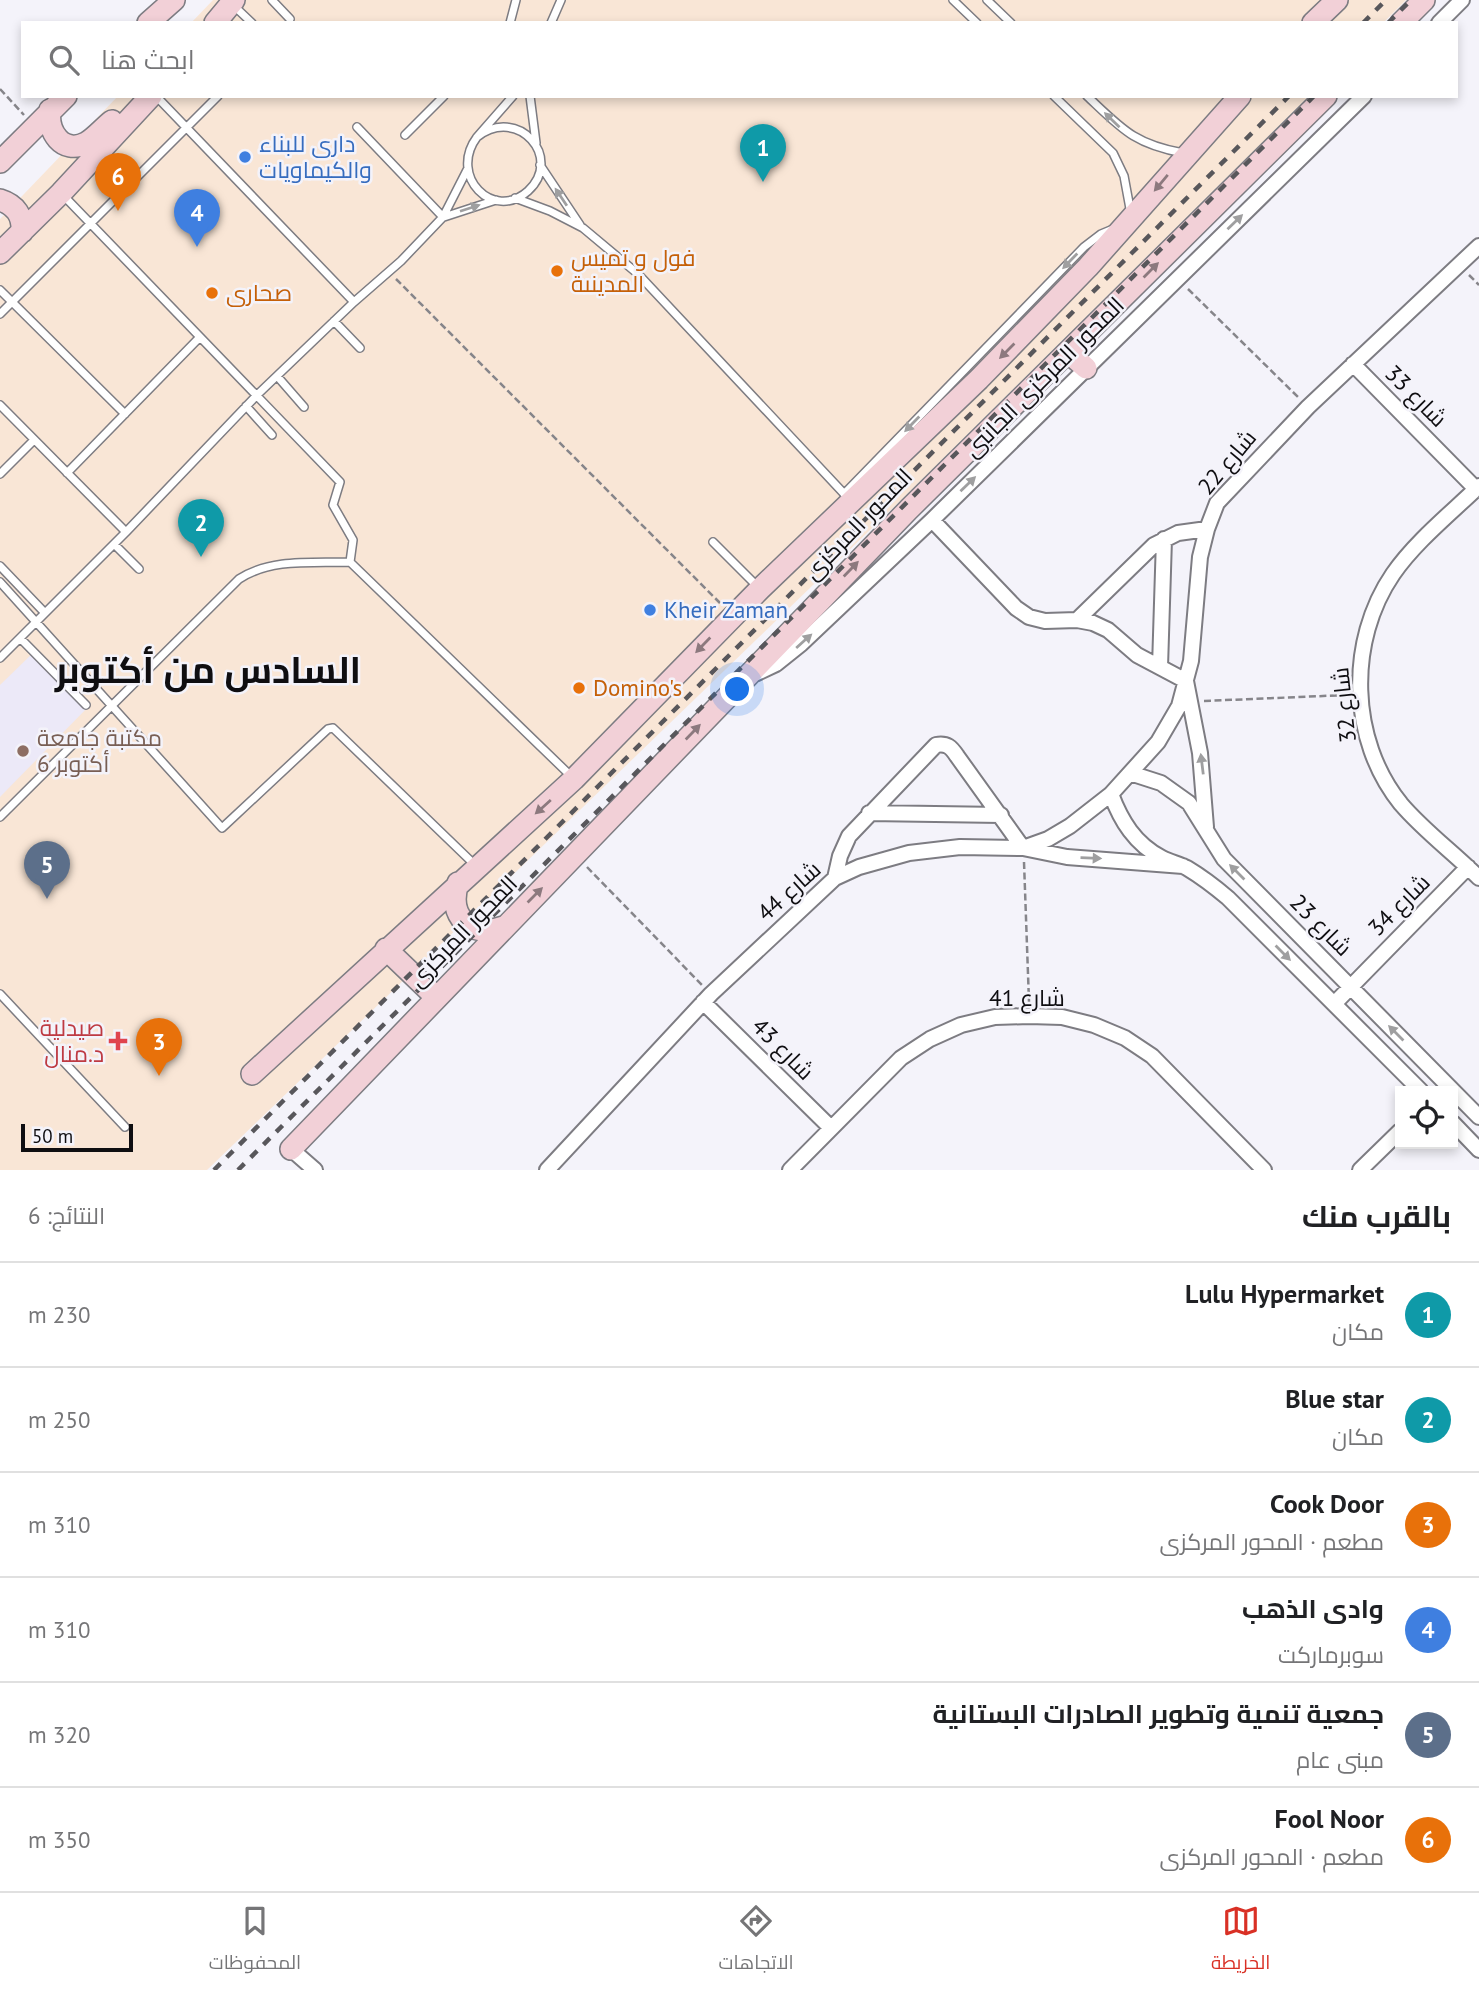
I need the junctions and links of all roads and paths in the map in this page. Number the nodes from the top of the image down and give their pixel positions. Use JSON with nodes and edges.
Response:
{"nodes":[{"id":1,"x":174,"y":0,"type":"edge"},
{"id":2,"x":272,"y":0,"type":"edge"},
{"id":3,"x":516,"y":0,"type":"edge"},
{"id":4,"x":561,"y":0,"type":"edge"},
{"id":5,"x":953,"y":0,"type":"edge"},
{"id":6,"x":987,"y":0,"type":"edge"},
{"id":7,"x":1337,"y":0,"type":"edge"},
{"id":8,"x":1424,"y":0,"type":"edge"},
{"id":9,"x":1462,"y":0,"type":"edge"},
{"id":10,"x":233,"y":2,"type":"edge"},
{"id":11,"x":290,"y":19,"type":"dead end"},
{"id":12,"x":150,"y":21,"type":"edge"},
{"id":13,"x":217,"y":21,"type":"edge"},
{"id":14,"x":250,"y":21,"type":"edge"},
{"id":15,"x":511,"y":21,"type":"edge"},
{"id":16,"x":552,"y":21,"type":"edge"},
{"id":17,"x":974,"y":21,"type":"edge"},
{"id":18,"x":1009,"y":21,"type":"edge"},
{"id":19,"x":1315,"y":21,"type":"edge"},
{"id":20,"x":1403,"y":21,"type":"edge"},
{"id":21,"x":1441,"y":21,"type":"edge"},
{"id":22,"x":0,"y":89,"type":"edge"},
{"id":23,"x":216,"y":98,"type":"edge"},
{"id":24,"x":442,"y":98,"type":"edge"},
{"id":25,"x":511,"y":98,"type":"edge"},
{"id":26,"x":530,"y":98,"type":"edge"},
{"id":27,"x":1056,"y":98,"type":"edge"},
{"id":28,"x":1089,"y":98,"type":"edge"},
{"id":29,"x":1238,"y":98,"type":"edge"},
{"id":30,"x":1320,"y":98,"type":"edge"},
{"id":31,"x":1362,"y":98,"type":"edge"},
{"id":32,"x":149,"y":101,"type":"edge"},
{"id":33,"x":58,"y":103,"type":"edge"},
{"id":34,"x":35,"y":127,"type":"junction"},
{"id":35,"x":187,"y":127,"type":"junction"},
{"id":36,"x":357,"y":127,"type":"dead end"},
{"id":37,"x":405,"y":135,"type":"dead end"},
{"id":38,"x":477,"y":137,"type":"junction"},
{"id":39,"x":537,"y":148,"type":"junction"},
{"id":40,"x":1187,"y":153,"type":"junction"},
{"id":41,"x":0,"y":162,"type":"edge"},
{"id":42,"x":540,"y":165,"type":"junction"},
{"id":43,"x":467,"y":170,"type":"junction"},
{"id":44,"x":61,"y":193,"type":"junction"},
{"id":45,"x":515,"y":198,"type":"junction"},
{"id":46,"x":0,"y":200,"type":"edge"},
{"id":47,"x":497,"y":200,"type":"junction"},
{"id":48,"x":443,"y":217,"type":"junction"},
{"id":49,"x":1129,"y":221,"type":"junction"},
{"id":50,"x":89,"y":223,"type":"junction"},
{"id":51,"x":583,"y":228,"type":"junction"},
{"id":52,"x":22,"y":232,"type":"junction"},
{"id":53,"x":1479,"y":246,"type":"edge"},
{"id":54,"x":0,"y":253,"type":"edge"},
{"id":55,"x":389,"y":271,"type":"junction"},
{"id":56,"x":1177,"y":278,"type":"junction"},
{"id":57,"x":0,"y":290,"type":"edge"},
{"id":58,"x":12,"y":302,"type":"junction"},
{"id":59,"x":354,"y":302,"type":"junction"},
{"id":60,"x":0,"y":314,"type":"edge"},
{"id":61,"x":334,"y":321,"type":"junction"},
{"id":62,"x":200,"y":337,"type":"junction"},
{"id":63,"x":360,"y":348,"type":"dead end"},
{"id":64,"x":1069,"y":353,"type":"junction"},
{"id":65,"x":1353,"y":364,"type":"junction"},
{"id":66,"x":1086,"y":368,"type":"junction"},
{"id":67,"x":276,"y":376,"type":"junction"},
{"id":68,"x":257,"y":394,"type":"junction"},
{"id":69,"x":0,"y":405,"type":"edge"},
{"id":70,"x":246,"y":406,"type":"junction"},
{"id":71,"x":304,"y":407,"type":"dead end"},
{"id":72,"x":1308,"y":407,"type":"junction"},
{"id":73,"x":125,"y":415,"type":"junction"},
{"id":74,"x":272,"y":435,"type":"dead end"},
{"id":75,"x":34,"y":440,"type":"junction"},
{"id":76,"x":67,"y":473,"type":"junction"},
{"id":77,"x":0,"y":474,"type":"edge"},
{"id":78,"x":1477,"y":487,"type":"edge"},
{"id":79,"x":848,"y":498,"type":"junction"},
{"id":80,"x":932,"y":520,"type":"junction"},
{"id":81,"x":1207,"y":529,"type":"junction"},
{"id":82,"x":126,"y":532,"type":"junction"},
{"id":83,"x":1164,"y":539,"type":"junction"},
{"id":84,"x":713,"y":542,"type":"dead end"},
{"id":85,"x":114,"y":544,"type":"junction"},
{"id":86,"x":350,"y":562,"type":"junction"},
{"id":87,"x":0,"y":566,"type":"edge"},
{"id":88,"x":139,"y":569,"type":"dead end"},
{"id":89,"x":0,"y":582,"type":"edge"},
{"id":90,"x":760,"y":589,"type":"junction"},
{"id":91,"x":45,"y":613,"type":"junction"},
{"id":92,"x":733,"y":615,"type":"junction"},
{"id":93,"x":1077,"y":620,"type":"junction"},
{"id":94,"x":37,"y":621,"type":"junction"},
{"id":95,"x":20,"y":638,"type":"junction"},
{"id":96,"x":0,"y":658,"type":"edge"},
{"id":97,"x":1160,"y":667,"type":"junction"},
{"id":98,"x":746,"y":677,"type":"junction"},
{"id":99,"x":1186,"y":681,"type":"junction"},
{"id":100,"x":1361,"y":695,"type":"junction"},
{"id":101,"x":1191,"y":701,"type":"junction"},
{"id":102,"x":86,"y":705,"type":"dead end"},
{"id":103,"x":113,"y":706,"type":"junction"},
{"id":104,"x":1130,"y":774,"type":"junction"},
{"id":105,"x":573,"y":779,"type":"junction"},
{"id":106,"x":1111,"y":794,"type":"junction"},
{"id":107,"x":869,"y":813,"type":"junction"},
{"id":108,"x":1001,"y":815,"type":"junction"},
{"id":109,"x":0,"y":817,"type":"edge"},
{"id":110,"x":1206,"y":832,"type":"junction"},
{"id":111,"x":1023,"y":848,"type":"junction"},
{"id":112,"x":574,"y":855,"type":"junction"},
{"id":113,"x":477,"y":866,"type":"junction"},
{"id":114,"x":1183,"y":866,"type":"junction"},
{"id":115,"x":1468,"y":867,"type":"junction"},
{"id":116,"x":835,"y":878,"type":"junction"},
{"id":117,"x":1479,"y":878,"type":"edge"},
{"id":118,"x":458,"y":883,"type":"junction"},
{"id":119,"x":503,"y":927,"type":"junction"},
{"id":120,"x":386,"y":949,"type":"junction"},
{"id":121,"x":1350,"y":987,"type":"junction"},
{"id":122,"x":0,"y":994,"type":"edge"},
{"id":123,"x":436,"y":997,"type":"junction"},
{"id":124,"x":707,"y":998,"type":"junction"},
{"id":125,"x":1334,"y":1004,"type":"junction"},
{"id":126,"x":1029,"y":1016,"type":"junction"},
{"id":127,"x":1427,"y":1064,"type":"junction"},
{"id":128,"x":252,"y":1074,"type":"dead end"},
{"id":129,"x":1416,"y":1086,"type":"edge"},
{"id":130,"x":1479,"y":1117,"type":"edge"},
{"id":131,"x":125,"y":1127,"type":"dead end"},
{"id":132,"x":831,"y":1128,"type":"junction"},
{"id":133,"x":1458,"y":1128,"type":"edge"},
{"id":134,"x":1395,"y":1136,"type":"edge"},
{"id":135,"x":291,"y":1149,"type":"joint"},
{"id":136,"x":1479,"y":1150,"type":"edge"},
{"id":137,"x":315,"y":1170,"type":"edge"},
{"id":138,"x":547,"y":1170,"type":"edge"},
{"id":139,"x":790,"y":1170,"type":"edge"},
{"id":140,"x":1264,"y":1170,"type":"edge"},
{"id":141,"x":1360,"y":1170,"type":"edge"}],
"edges":[{"from":1,"to":12,"type":"main road"},
{"from":2,"to":11,"type":"lane"},
{"from":3,"to":15,"type":"lane"},
{"from":4,"to":16,"type":"lane"},
{"from":5,"to":17,"type":"lane"},
{"from":6,"to":18,"type":"lane"},
{"from":7,"to":19,"type":"main road"},
{"from":8,"to":20,"type":"main road"},
{"from":9,"to":21,"type":"street"},
{"from":10,"to":13,"type":"main road"},
{"from":10,"to":14,"type":"lane"},
{"from":22,"to":34,"type":"path"},
{"from":23,"to":35,"type":"lane"},
{"from":24,"to":37,"type":"lane"},
{"from":25,"to":38,"type":"lane"},
{"from":26,"to":39,"type":"lane"},
{"from":27,"to":49,"type":"lane"},
{"from":40,"to":28,"type":"lane","one_way":true},
{"from":29,"to":40,"type":"main road","name":"المحور المركزى"},
{"from":64,"to":30,"type":"main road","name":"المحور المركزى","one_way":true},
{"from":56,"to":31,"type":"street","name":"المحور المركزى الجانبى","one_way":true},
{"from":32,"to":33,"type":"main road"},
{"from":32,"to":35,"type":"lane"},
{"from":32,"to":44,"type":"main road"},
{"from":33,"to":34,"type":"main road"},
{"from":34,"to":41,"type":"main road"},
{"from":35,"to":50,"type":"lane"},
{"from":35,"to":59,"type":"lane"},
{"from":36,"to":48,"type":"lane"},
{"from":38,"to":39,"type":"lane"},
{"from":38,"to":43,"type":"lane"},
{"from":39,"to":42,"type":"lane"},
{"from":40,"to":49,"type":"main road","name":"المحور المركزى","one_way":true},
{"from":42,"to":45,"type":"lane"},
{"from":51,"to":42,"type":"lane","one_way":true},
{"from":43,"to":47,"type":"lane"},
{"from":43,"to":48,"type":"lane"},
{"from":44,"to":50,"type":"lane"},
{"from":44,"to":52,"type":"main road"},
{"from":45,"to":47,"type":"lane"},
{"from":45,"to":51,"type":"lane"},
{"from":46,"to":52,"type":"main road"},
{"from":48,"to":47,"type":"lane","one_way":true},
{"from":48,"to":55,"type":"lane"},
{"from":49,"to":79,"type":"main road","name":"المحور المركزى","one_way":true},
{"from":50,"to":58,"type":"lane"},
{"from":50,"to":62,"type":"lane"},
{"from":51,"to":79,"type":"lane"},
{"from":52,"to":54,"type":"main road"},
{"from":53,"to":65,"type":"street","name":"شارع 22"},
{"from":55,"to":59,"type":"lane"},
{"from":55,"to":92,"type":"path"},
{"from":56,"to":66,"type":"street","name":"المحور المركزى الجانبى"},
{"from":56,"to":72,"type":"path"},
{"from":57,"to":58,"type":"lane"},
{"from":58,"to":60,"type":"lane"},
{"from":58,"to":73,"type":"lane"},
{"from":59,"to":61,"type":"lane"},
{"from":61,"to":63,"type":"lane"},
{"from":61,"to":67,"type":"lane"},
{"from":62,"to":68,"type":"lane"},
{"from":62,"to":73,"type":"lane"},
{"from":64,"to":66,"type":"main road"},
{"from":98,"to":64,"type":"main road","name":"المحور المركزى","one_way":true},
{"from":65,"to":72,"type":"street","name":"شارع 22"},
{"from":65,"to":78,"type":"street","name":"شارع 33"},
{"from":80,"to":66,"type":"street","name":"المحور المركزى الجانبى","one_way":true},
{"from":67,"to":68,"type":"lane"},
{"from":67,"to":71,"type":"lane"},
{"from":68,"to":70,"type":"lane"},
{"from":68,"to":86,"type":"lane"},
{"from":69,"to":75,"type":"lane"},
{"from":70,"to":74,"type":"lane"},
{"from":70,"to":82,"type":"lane"},
{"from":72,"to":81,"type":"street","name":"شارع 22"},
{"from":73,"to":76,"type":"lane"},
{"from":75,"to":76,"type":"lane"},
{"from":75,"to":77,"type":"lane"},
{"from":76,"to":82,"type":"lane"},
{"from":78,"to":100,"type":"street","name":"شارع 32"},
{"from":79,"to":90,"type":"main road","name":"المحور المركزى"},
{"from":80,"to":93,"type":"street"},
{"from":98,"to":80,"type":"street","name":"المحور المركزى الجانبى","one_way":true},
{"from":81,"to":83,"type":"street"},
{"from":81,"to":99,"type":"street","name":"شارع 22"},
{"from":82,"to":85,"type":"lane"},
{"from":83,"to":93,"type":"street"},
{"from":83,"to":97,"type":"street"},
{"from":84,"to":90,"type":"lane"},
{"from":85,"to":88,"type":"lane"},
{"from":85,"to":91,"type":"lane"},
{"from":86,"to":103,"type":"lane"},
{"from":86,"to":105,"type":"lane"},
{"from":87,"to":91,"type":"lane"},
{"from":89,"to":94,"type":"lane"},
{"from":90,"to":92,"type":"main road","name":"المحور المركزى"},
{"from":91,"to":94,"type":"lane"},
{"from":92,"to":105,"type":"main road","name":"المحور المركزى","one_way":true},
{"from":93,"to":97,"type":"street"},
{"from":94,"to":95,"type":"lane"},
{"from":94,"to":103,"type":"lane"},
{"from":95,"to":96,"type":"lane"},
{"from":95,"to":102,"type":"lane"},
{"from":97,"to":99,"type":"street"},
{"from":112,"to":98,"type":"main road","name":"المحور المركزى","one_way":true},
{"from":99,"to":101,"type":"street"},
{"from":99,"to":104,"type":"street","name":"شارع 22"},
{"from":100,"to":101,"type":"path"},
{"from":100,"to":115,"type":"street","name":"شارع 32"},
{"from":110,"to":101,"type":"street","one_way":true},
{"from":103,"to":109,"type":"lane"},
{"from":103,"to":113,"type":"lane"},
{"from":104,"to":106,"type":"street","name":"شارع 44"},
{"from":104,"to":110,"type":"street","name":"شارع 23"},
{"from":105,"to":113,"type":"main road","name":"المحور المركزى","one_way":true},
{"from":106,"to":111,"type":"street","name":"شارع 44"},
{"from":106,"to":114,"type":"street","name":"شارع 23"},
{"from":107,"to":108,"type":"street"},
{"from":107,"to":108,"type":"street"},
{"from":107,"to":116,"type":"street"},
{"from":108,"to":111,"type":"street"},
{"from":121,"to":110,"type":"street","name":"شارع 23","one_way":true},
{"from":111,"to":114,"type":"street","one_way":true},
{"from":111,"to":116,"type":"street","name":"شارع 44"},
{"from":111,"to":126,"type":"path"},
{"from":119,"to":112,"type":"main road","name":"المحور المركزى","one_way":true},
{"from":112,"to":124,"type":"path"},
{"from":113,"to":118,"type":"main road","name":"المحور المركزى"},
{"from":114,"to":125,"type":"street","name":"شارع 23","one_way":true},
{"from":115,"to":117,"type":"street","name":"شارع 32"},
{"from":115,"to":121,"type":"street","name":"شارع 34"},
{"from":116,"to":124,"type":"street","name":"شارع 44"},
{"from":118,"to":119,"type":"main road"},
{"from":118,"to":120,"type":"main road","name":"المحور المركزى"},
{"from":119,"to":123,"type":"main road","name":"المحور المركزى"},
{"from":120,"to":123,"type":"main road"},
{"from":120,"to":128,"type":"main road","name":"المحور المركزى"},
{"from":121,"to":125,"type":"street","name":"شارع 34"},
{"from":127,"to":121,"type":"street","name":"شارع 23","one_way":true},
{"from":122,"to":131,"type":"lane"},
{"from":123,"to":135,"type":"main road","name":"المحور المركزى"},
{"from":124,"to":132,"type":"street","name":"شارع 43"},
{"from":124,"to":138,"type":"street","name":"شارع 44"},
{"from":125,"to":129,"type":"street","name":"شارع 23"},
{"from":126,"to":132,"type":"street","name":"شارع 41"},
{"from":126,"to":140,"type":"street","name":"شارع 41"},
{"from":127,"to":129,"type":"street"},
{"from":127,"to":130,"type":"street","name":"شارع 23"},
{"from":132,"to":139,"type":"street","name":"شارع 41"},
{"from":133,"to":136,"type":"street"},
{"from":134,"to":141,"type":"street"},
{"from":135,"to":137,"type":"street"}]}
